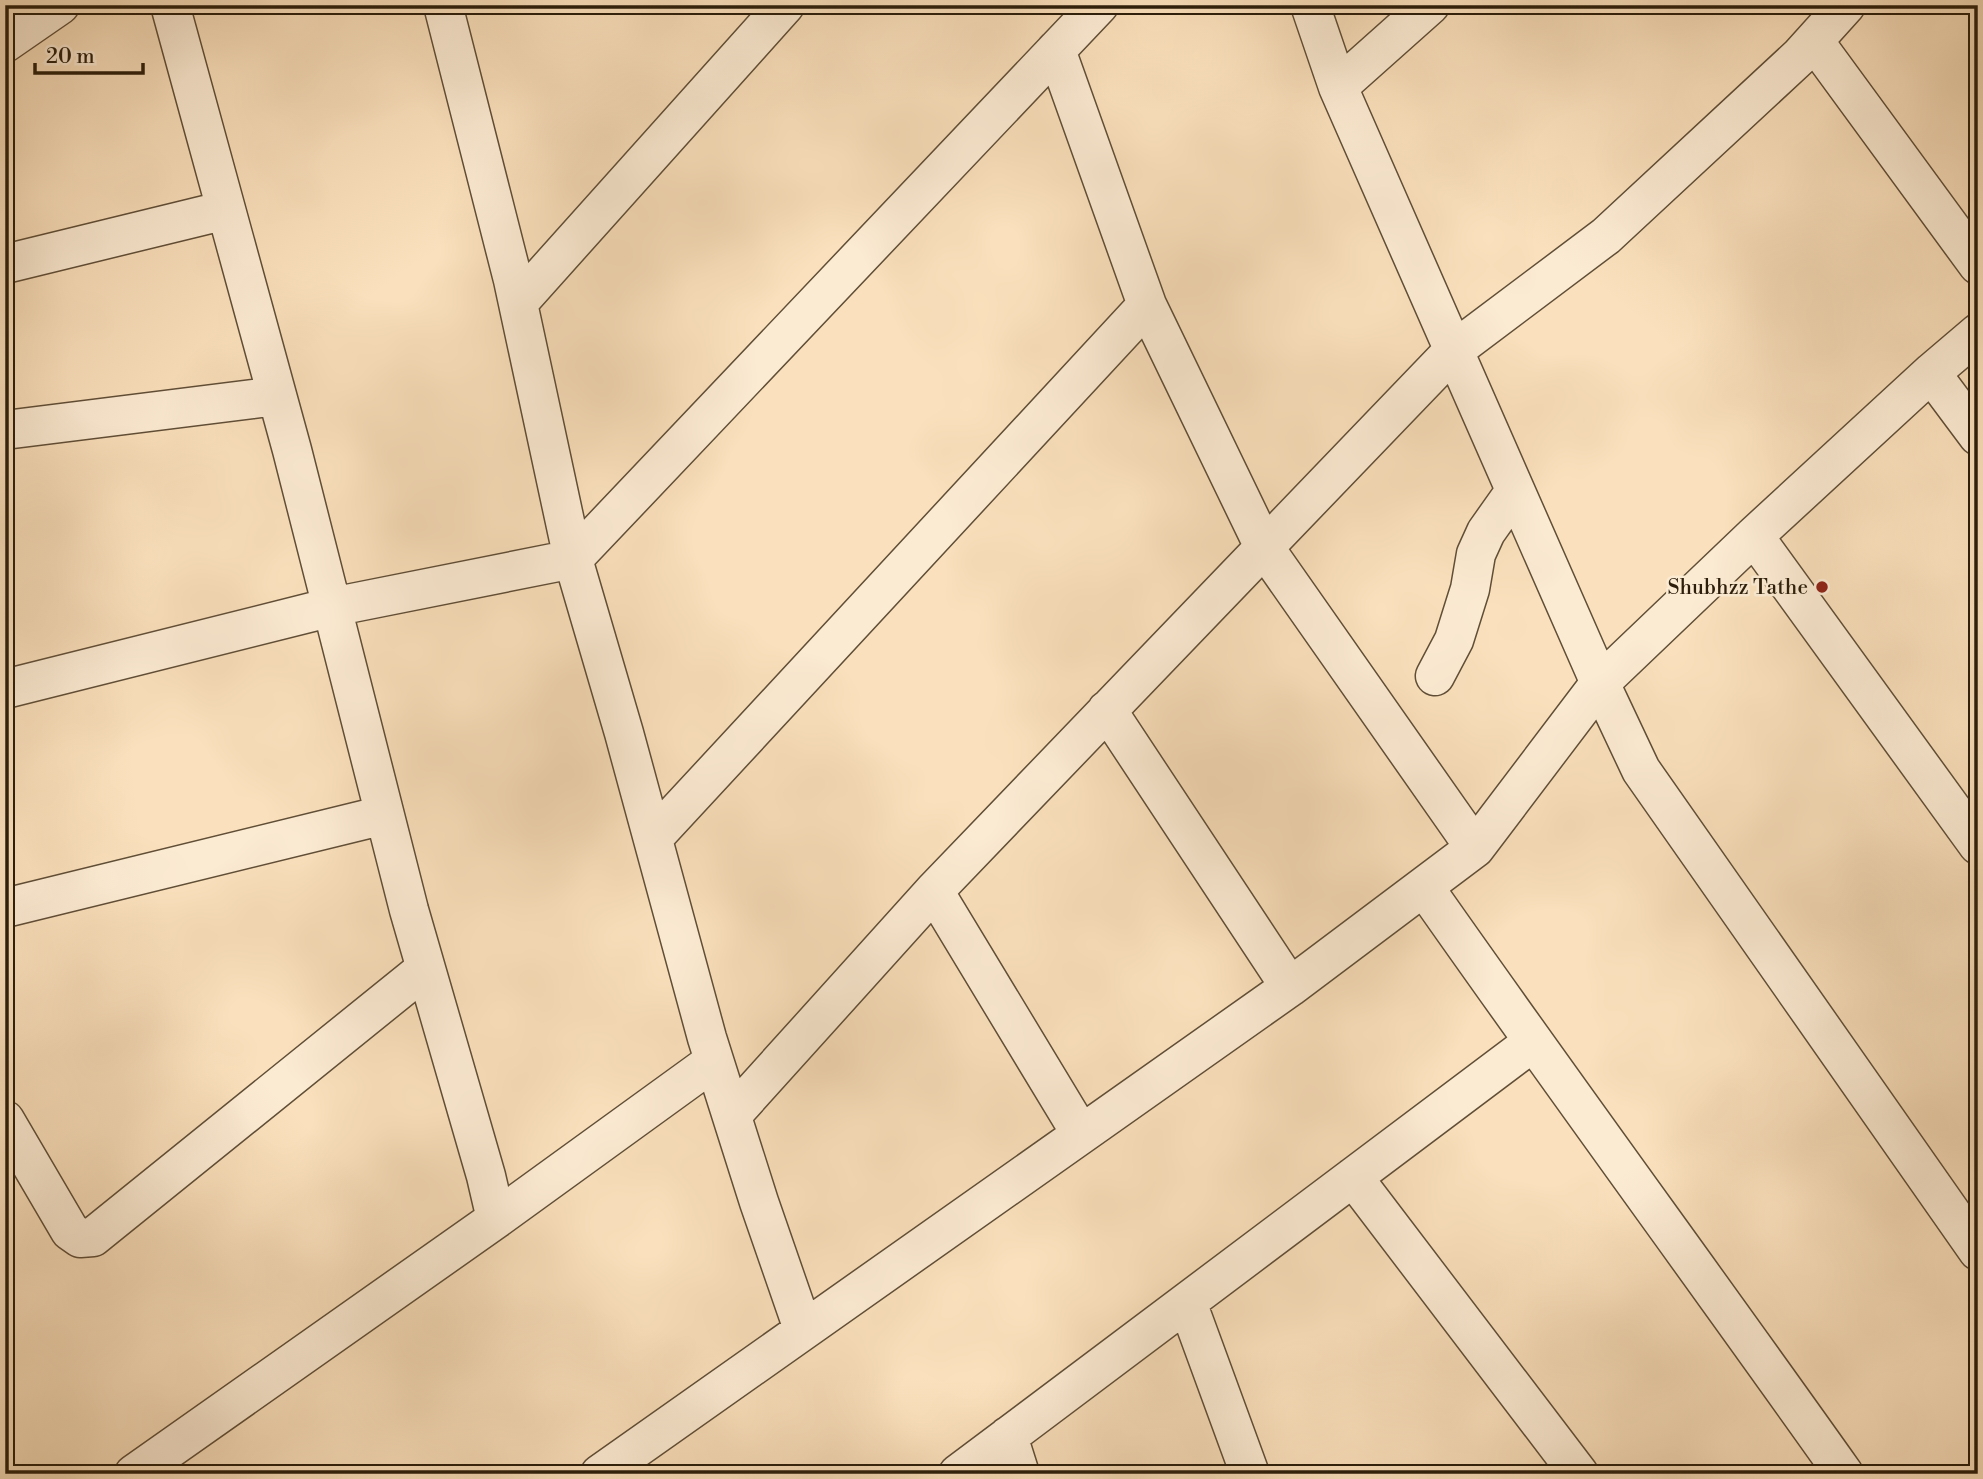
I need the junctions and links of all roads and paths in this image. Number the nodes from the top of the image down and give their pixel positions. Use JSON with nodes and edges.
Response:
{"nodes":[{"id":1,"x":60,"y":5,"type":"edge"},
{"id":2,"x":170,"y":5,"type":"edge"},
{"id":3,"x":785,"y":5,"type":"edge"},
{"id":4,"x":1099,"y":5,"type":"edge"},
{"id":5,"x":1310,"y":5,"type":"edge"},
{"id":6,"x":1430,"y":5,"type":"edge"},
{"id":7,"x":1846,"y":5,"type":"edge"},
{"id":8,"x":452,"y":11,"type":"edge"},
{"id":9,"x":1814,"y":41,"type":"junction"},
{"id":10,"x":5,"y":43,"type":"edge"},
{"id":11,"x":1056,"y":50,"type":"junction"},
{"id":12,"x":1338,"y":87,"type":"junction"},
{"id":13,"x":226,"y":210,"type":"junction"},
{"id":14,"x":5,"y":264,"type":"edge"},
{"id":15,"x":1978,"y":265,"type":"edge"},
{"id":16,"x":518,"y":303,"type":"junction"},
{"id":17,"x":1147,"y":305,"type":"junction"},
{"id":18,"x":1978,"y":333,"type":"edge"},
{"id":19,"x":1454,"y":351,"type":"junction"},
{"id":20,"x":1931,"y":373,"type":"junction"},
{"id":21,"x":277,"y":396,"type":"junction"},
{"id":22,"x":5,"y":430,"type":"edge"},
{"id":23,"x":1978,"y":436,"type":"edge"},
{"id":24,"x":1516,"y":491,"type":"junction"},
{"id":25,"x":1754,"y":536,"type":"junction"},
{"id":26,"x":1265,"y":547,"type":"junction"},
{"id":27,"x":573,"y":559,"type":"junction"},
{"id":28,"x":332,"y":607,"type":"junction"},
{"id":29,"x":1435,"y":677,"type":"dead end"},
{"id":30,"x":1600,"y":683,"type":"junction"},
{"id":31,"x":5,"y":689,"type":"edge"},
{"id":32,"x":1107,"y":710,"type":"junction"},
{"id":33,"x":384,"y":815,"type":"junction"},
{"id":34,"x":653,"y":838,"type":"junction"},
{"id":35,"x":1978,"y":845,"type":"edge"},
{"id":36,"x":1475,"y":848,"type":"junction"},
{"id":37,"x":1424,"y":887,"type":"junction"},
{"id":38,"x":934,"y":891,"type":"junction"},
{"id":39,"x":5,"y":908,"type":"edge"},
{"id":40,"x":425,"y":969,"type":"junction"},
{"id":41,"x":1290,"y":987,"type":"junction"},
{"id":42,"x":1533,"y":1042,"type":"junction"},
{"id":43,"x":714,"y":1061,"type":"junction"},
{"id":44,"x":732,"y":1115,"type":"junction"},
{"id":45,"x":5,"y":1120,"type":"edge"},
{"id":46,"x":1081,"y":1134,"type":"junction"},
{"id":47,"x":1353,"y":1177,"type":"junction"},
{"id":48,"x":496,"y":1219,"type":"junction"},
{"id":49,"x":1978,"y":1251,"type":"edge"},
{"id":50,"x":1187,"y":1302,"type":"junction"},
{"id":51,"x":803,"y":1329,"type":"junction"},
{"id":52,"x":1008,"y":1436,"type":"junction"},
{"id":53,"x":602,"y":1473,"type":"edge"},
{"id":54,"x":134,"y":1474,"type":"edge"},
{"id":55,"x":958,"y":1474,"type":"edge"},
{"id":56,"x":1020,"y":1474,"type":"edge"},
{"id":57,"x":1250,"y":1474,"type":"edge"},
{"id":58,"x":1579,"y":1474,"type":"edge"},
{"id":59,"x":1844,"y":1474,"type":"edge"}],
"edges":[{"from":1,"to":10,"type":"street"},
{"from":2,"to":13,"type":"street"},
{"from":3,"to":16,"type":"street"},
{"from":4,"to":11,"type":"street"},
{"from":5,"to":12,"type":"street"},
{"from":6,"to":12,"type":"street"},
{"from":7,"to":9,"type":"street"},
{"from":8,"to":16,"type":"street"},
{"from":9,"to":15,"type":"street"},
{"from":9,"to":19,"type":"street"},
{"from":11,"to":17,"type":"street"},
{"from":11,"to":27,"type":"street"},
{"from":12,"to":19,"type":"street"},
{"from":13,"to":14,"type":"street"},
{"from":13,"to":21,"type":"street"},
{"from":16,"to":27,"type":"street"},
{"from":17,"to":26,"type":"street"},
{"from":17,"to":34,"type":"street"},
{"from":18,"to":20,"type":"street"},
{"from":19,"to":24,"type":"street"},
{"from":19,"to":26,"type":"street"},
{"from":20,"to":23,"type":"street"},
{"from":20,"to":25,"type":"street"},
{"from":21,"to":22,"type":"street"},
{"from":21,"to":28,"type":"street"},
{"from":24,"to":29,"type":"street"},
{"from":24,"to":30,"type":"street"},
{"from":25,"to":30,"type":"street"},
{"from":25,"to":35,"type":"street"},
{"from":26,"to":32,"type":"street"},
{"from":26,"to":36,"type":"street"},
{"from":27,"to":28,"type":"street"},
{"from":27,"to":34,"type":"street"},
{"from":28,"to":31,"type":"street"},
{"from":28,"to":33,"type":"street"},
{"from":30,"to":36,"type":"street"},
{"from":30,"to":49,"type":"street"},
{"from":32,"to":38,"type":"street"},
{"from":32,"to":41,"type":"street"},
{"from":33,"to":39,"type":"street"},
{"from":33,"to":40,"type":"street"},
{"from":34,"to":43,"type":"street"},
{"from":36,"to":37,"type":"street"},
{"from":37,"to":41,"type":"street"},
{"from":37,"to":42,"type":"street"},
{"from":38,"to":44,"type":"street"},
{"from":38,"to":46,"type":"street"},
{"from":40,"to":45,"type":"street"},
{"from":40,"to":48,"type":"street"},
{"from":41,"to":46,"type":"street"},
{"from":42,"to":47,"type":"street"},
{"from":42,"to":59,"type":"street"},
{"from":43,"to":44,"type":"street"},
{"from":43,"to":48,"type":"street"},
{"from":44,"to":51,"type":"street"},
{"from":46,"to":51,"type":"street"},
{"from":47,"to":50,"type":"street"},
{"from":47,"to":58,"type":"street"},
{"from":48,"to":54,"type":"street"},
{"from":50,"to":52,"type":"street"},
{"from":50,"to":57,"type":"street"},
{"from":51,"to":53,"type":"street"},
{"from":52,"to":55,"type":"street"},
{"from":52,"to":56,"type":"street"}]}
